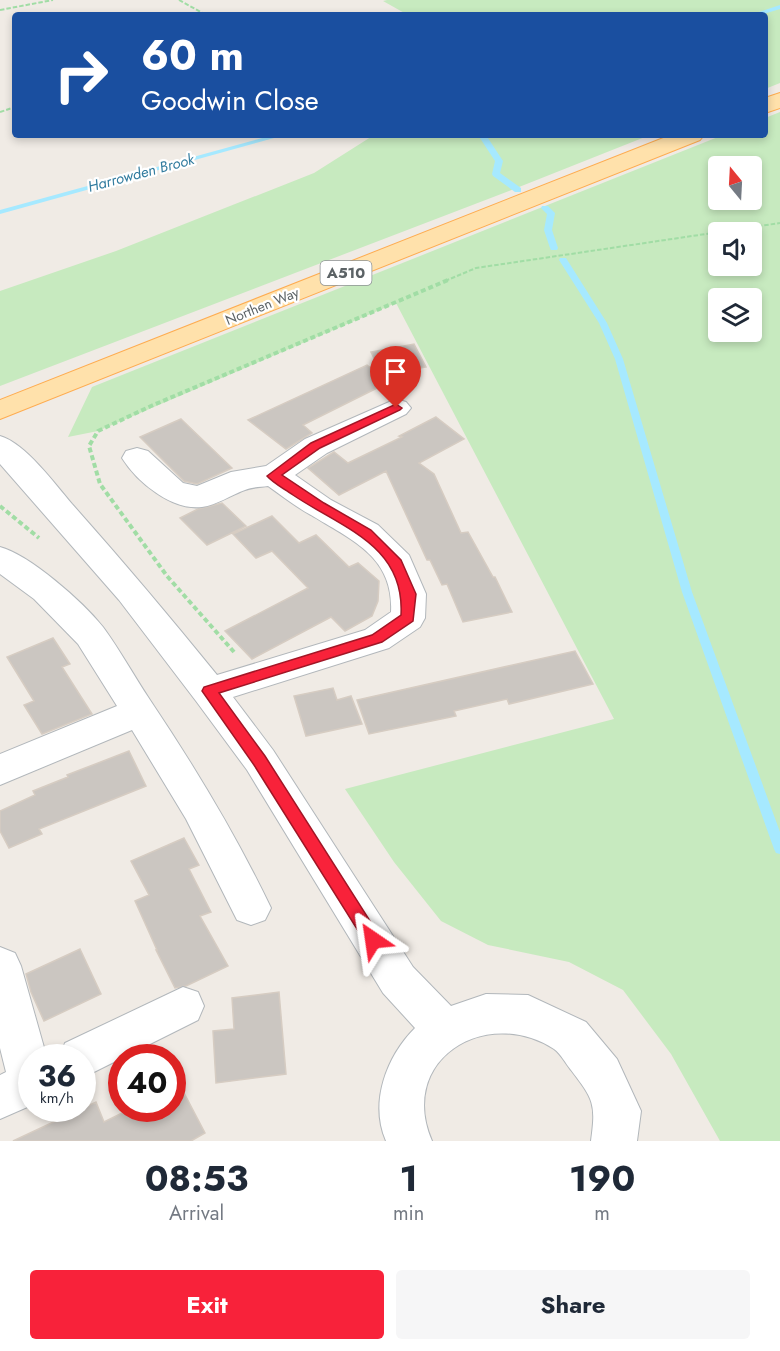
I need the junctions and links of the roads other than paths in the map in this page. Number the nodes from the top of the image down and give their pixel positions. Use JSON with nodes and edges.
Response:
{"nodes":[{"id":1,"x":684,"y":138,"type":"edge"},
{"id":2,"x":396,"y":408,"type":"dead end"},
{"id":3,"x":0,"y":410,"type":"edge"},
{"id":4,"x":0,"y":446,"type":"edge"},
{"id":5,"x":138,"y":458,"type":"dead end"},
{"id":6,"x":274,"y":476,"type":"junction"},
{"id":7,"x":0,"y":558,"type":"edge"},
{"id":8,"x":209,"y":691,"type":"junction"},
{"id":9,"x":123,"y":719,"type":"junction"},
{"id":10,"x":0,"y":770,"type":"edge"},
{"id":11,"x":251,"y":908,"type":"dead end"},
{"id":12,"x":0,"y":966,"type":"edge"},
{"id":13,"x":183,"y":1006,"type":"dead end"},
{"id":14,"x":444,"y":1028,"type":"junction"},
{"id":15,"x":21,"y":1044,"type":"edge"},
{"id":16,"x":96,"y":1050,"type":"edge"},
{"id":17,"x":18,"y":1089,"type":"edge"},
{"id":18,"x":0,"y":1098,"type":"edge"},
{"id":19,"x":409,"y":1141,"type":"edge"},
{"id":20,"x":614,"y":1141,"type":"edge"}],
"edges":[{"from":1,"to":3,"type":"main road","name":"Northen Way","number":"A510"},
{"from":2,"to":6,"type":"street"},
{"from":4,"to":8,"type":"street"},
{"from":5,"to":6,"type":"street"},
{"from":6,"to":8,"type":"street"},
{"from":7,"to":9,"type":"street"},
{"from":8,"to":14,"type":"street"},
{"from":9,"to":10,"type":"street"},
{"from":9,"to":11,"type":"street"},
{"from":12,"to":15,"type":"street"},
{"from":13,"to":16,"type":"street"},
{"from":14,"to":19,"type":"street"},
{"from":14,"to":20,"type":"street"},
{"from":17,"to":18,"type":"street"}]}
